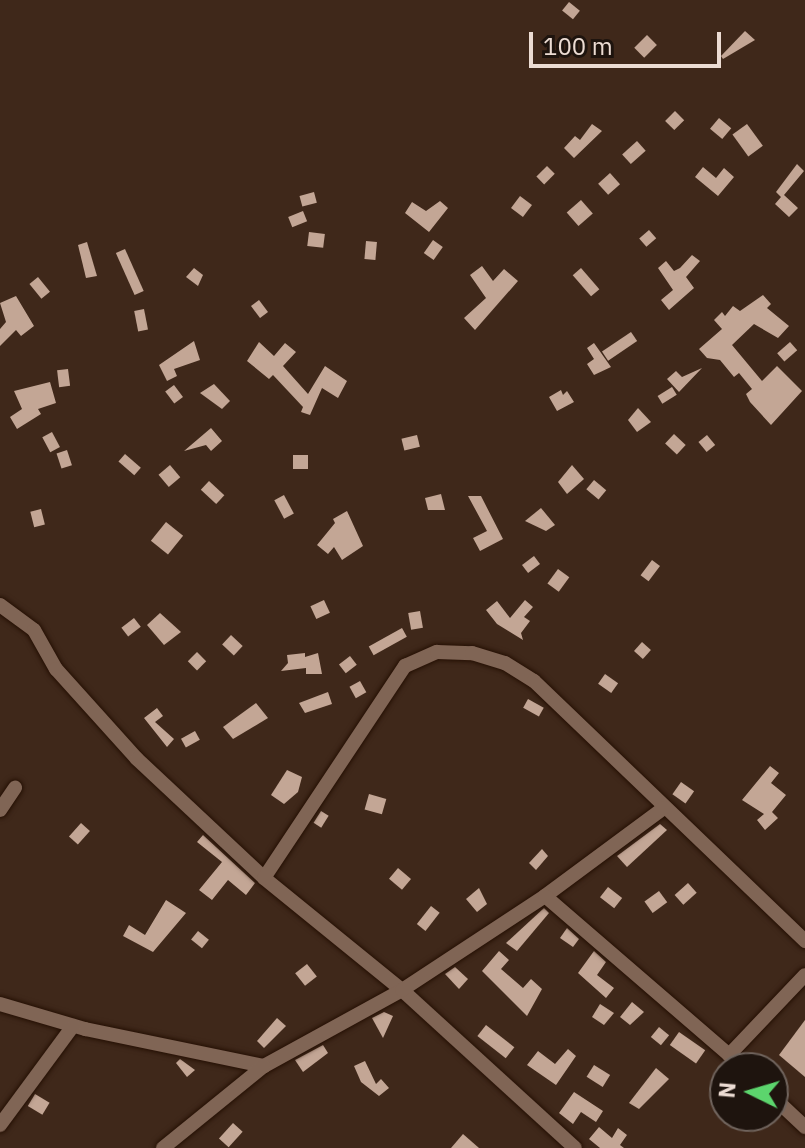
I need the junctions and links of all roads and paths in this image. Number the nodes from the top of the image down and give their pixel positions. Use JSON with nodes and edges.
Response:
{"nodes":[{"id":1,"x":0,"y":605,"type":"edge"},
{"id":2,"x":15,"y":788,"type":"dead end"},
{"id":3,"x":664,"y":808,"type":"junction"},
{"id":4,"x":0,"y":810,"type":"edge"},
{"id":5,"x":264,"y":878,"type":"junction"},
{"id":6,"x":545,"y":896,"type":"junction"},
{"id":7,"x":805,"y":941,"type":"edge"},
{"id":8,"x":805,"y":975,"type":"edge"},
{"id":9,"x":402,"y":990,"type":"junction"},
{"id":10,"x":0,"y":1004,"type":"edge"},
{"id":11,"x":73,"y":1026,"type":"junction"},
{"id":12,"x":726,"y":1052,"type":"edge"},
{"id":13,"x":732,"y":1052,"type":"edge"},
{"id":14,"x":264,"y":1066,"type":"junction"},
{"id":15,"x":789,"y":1112,"type":"edge"},
{"id":16,"x":0,"y":1125,"type":"edge"},
{"id":17,"x":805,"y":1127,"type":"edge"},
{"id":18,"x":163,"y":1148,"type":"edge"},
{"id":19,"x":575,"y":1148,"type":"edge"}],
"edges":[{"from":1,"to":5,"type":"street"},
{"from":2,"to":4,"type":"street"},
{"from":3,"to":5,"type":"street"},
{"from":3,"to":6,"type":"street"},
{"from":3,"to":7,"type":"street"},
{"from":5,"to":9,"type":"street"},
{"from":6,"to":9,"type":"street"},
{"from":6,"to":12,"type":"street"},
{"from":8,"to":13,"type":"street"},
{"from":9,"to":14,"type":"street"},
{"from":9,"to":19,"type":"street"},
{"from":10,"to":11,"type":"street"},
{"from":11,"to":14,"type":"street"},
{"from":11,"to":16,"type":"street"},
{"from":14,"to":18,"type":"street"},
{"from":15,"to":17,"type":"street"}]}
